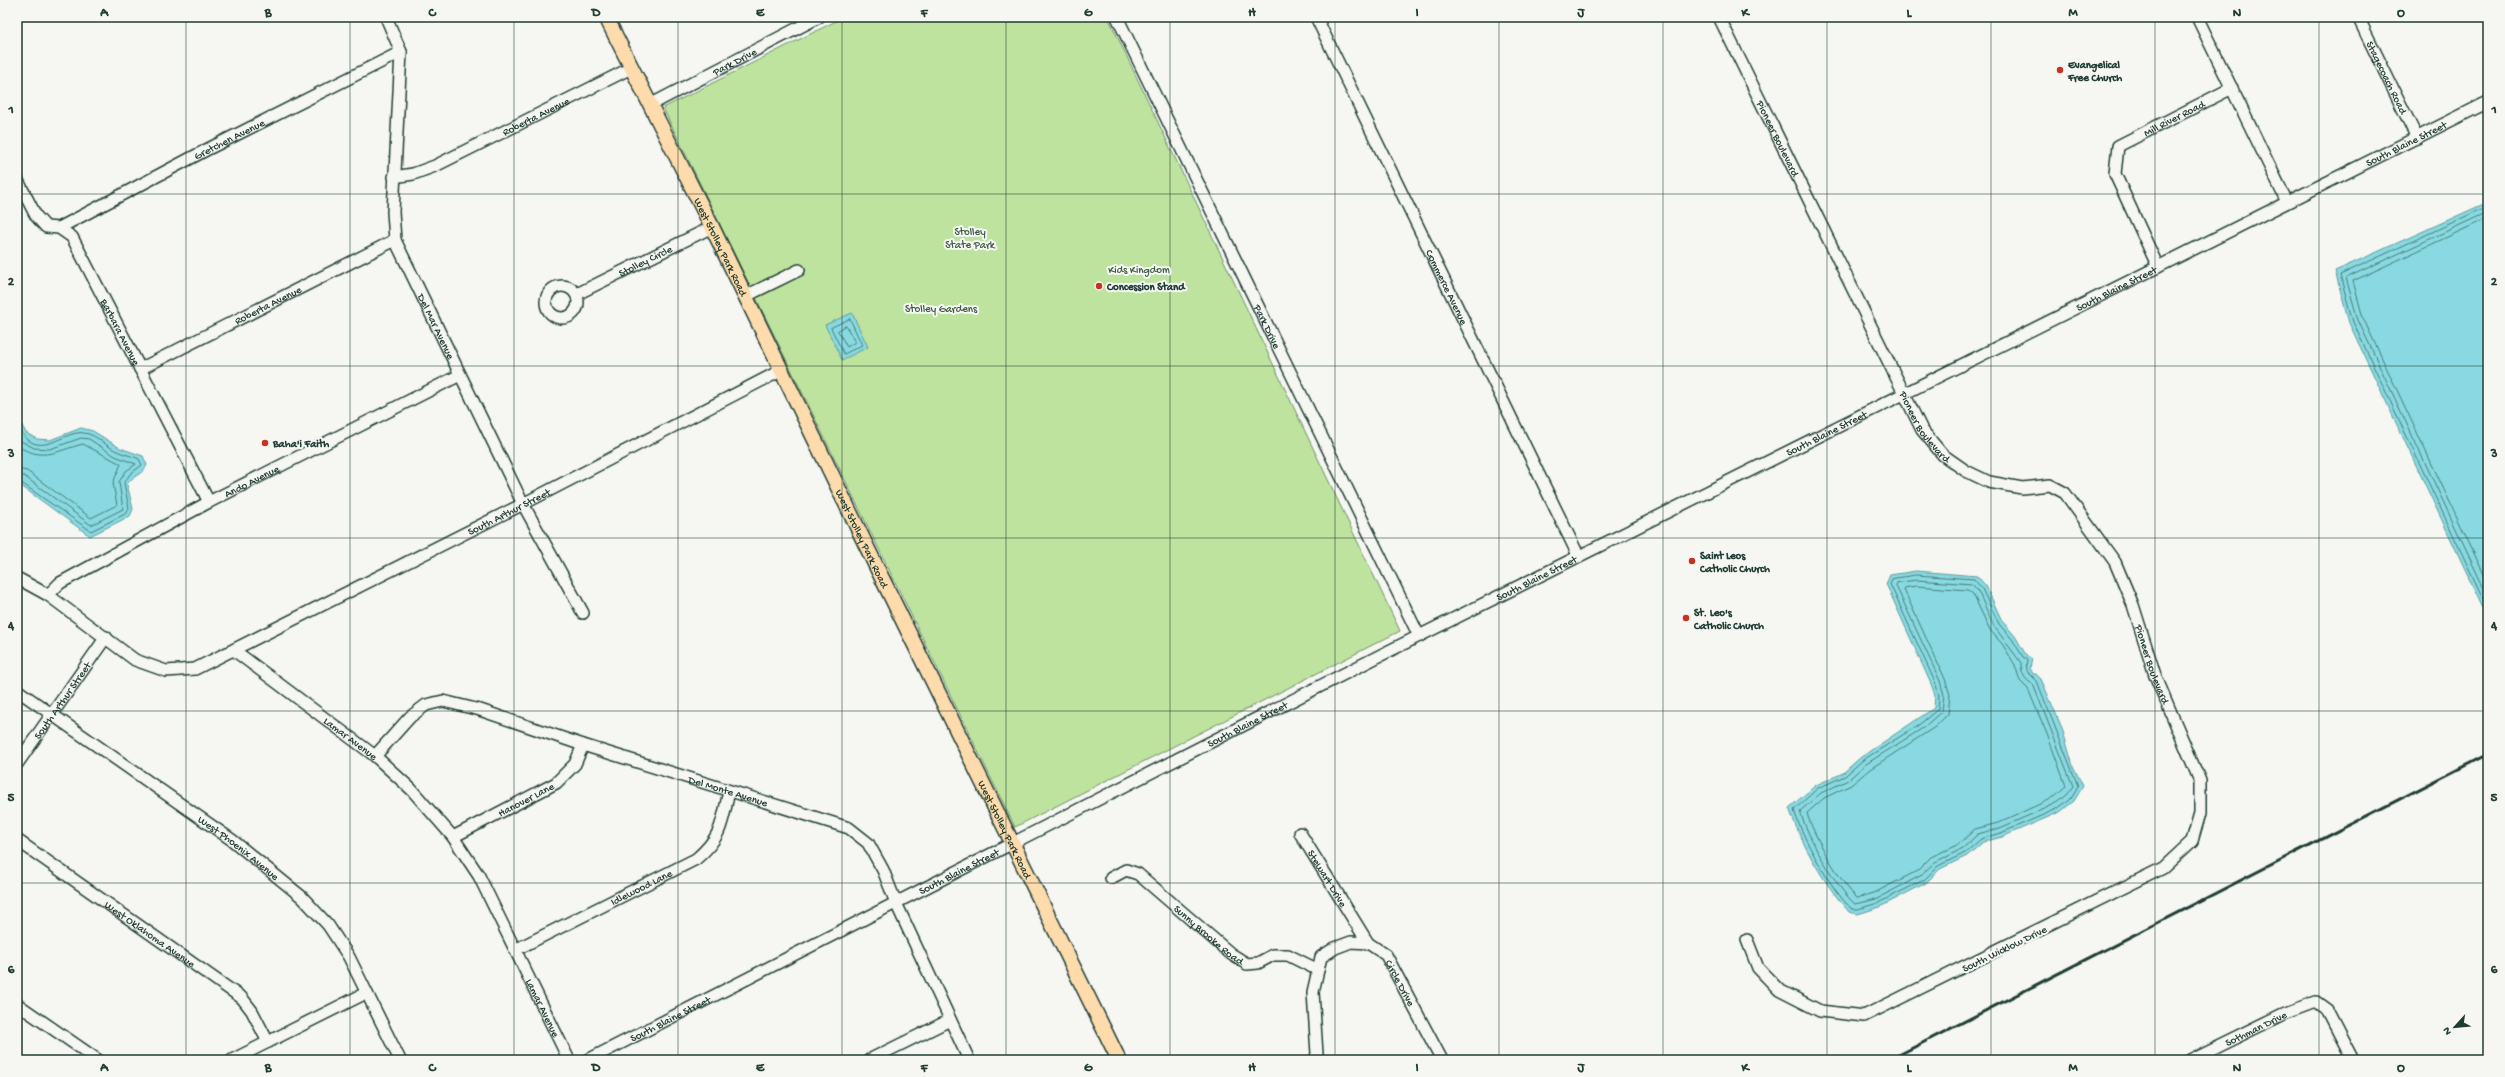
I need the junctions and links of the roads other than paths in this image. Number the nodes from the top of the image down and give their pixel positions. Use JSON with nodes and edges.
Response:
{"nodes":[{"id":1,"x":386,"y":17,"type":"edge"},
{"id":2,"x":606,"y":17,"type":"edge"},
{"id":3,"x":819,"y":17,"type":"edge"},
{"id":4,"x":1117,"y":17,"type":"edge"},
{"id":5,"x":1316,"y":17,"type":"edge"},
{"id":6,"x":1719,"y":17,"type":"edge"},
{"id":7,"x":2197,"y":17,"type":"edge"},
{"id":8,"x":2358,"y":17,"type":"edge"},
{"id":9,"x":401,"y":52,"type":"junction"},
{"id":10,"x":631,"y":68,"type":"junction"},
{"id":11,"x":2232,"y":88,"type":"junction"},
{"id":12,"x":2488,"y":102,"type":"edge"},
{"id":13,"x":650,"y":105,"type":"junction"},
{"id":14,"x":2417,"y":138,"type":"junction"},
{"id":15,"x":394,"y":177,"type":"junction"},
{"id":16,"x":17,"y":179,"type":"edge"},
{"id":17,"x":2287,"y":202,"type":"junction"},
{"id":18,"x":712,"y":227,"type":"junction"},
{"id":19,"x":59,"y":228,"type":"junction"},
{"id":20,"x":395,"y":240,"type":"junction"},
{"id":21,"x":2158,"y":267,"type":"junction"},
{"id":22,"x":799,"y":270,"type":"dead end"},
{"id":23,"x":577,"y":294,"type":"dead end"},
{"id":24,"x":746,"y":296,"type":"junction"},
{"id":25,"x":140,"y":369,"type":"junction"},
{"id":26,"x":782,"y":370,"type":"junction"},
{"id":27,"x":460,"y":375,"type":"junction"},
{"id":28,"x":1903,"y":395,"type":"junction"},
{"id":29,"x":209,"y":502,"type":"junction"},
{"id":30,"x":524,"y":504,"type":"junction"},
{"id":31,"x":1579,"y":557,"type":"junction"},
{"id":32,"x":17,"y":578,"type":"edge"},
{"id":33,"x":48,"y":595,"type":"junction"},
{"id":34,"x":583,"y":613,"type":"dead end"},
{"id":35,"x":1419,"y":636,"type":"junction"},
{"id":36,"x":106,"y":637,"type":"junction"},
{"id":37,"x":234,"y":651,"type":"junction"},
{"id":38,"x":17,"y":690,"type":"edge"},
{"id":39,"x":52,"y":714,"type":"junction"},
{"id":40,"x":583,"y":745,"type":"junction"},
{"id":41,"x":2189,"y":755,"type":"joint"},
{"id":42,"x":375,"y":756,"type":"junction"},
{"id":43,"x":17,"y":764,"type":"edge"},
{"id":44,"x":729,"y":791,"type":"junction"},
{"id":45,"x":1300,"y":833,"type":"dead end"},
{"id":46,"x":453,"y":837,"type":"junction"},
{"id":47,"x":17,"y":840,"type":"edge"},
{"id":48,"x":1013,"y":844,"type":"junction"},
{"id":49,"x":1111,"y":878,"type":"dead end"},
{"id":50,"x":896,"y":903,"type":"junction"},
{"id":51,"x":1747,"y":940,"type":"dead end"},
{"id":52,"x":1368,"y":943,"type":"junction"},
{"id":53,"x":515,"y":950,"type":"junction"},
{"id":54,"x":1318,"y":970,"type":"junction"},
{"id":55,"x":366,"y":993,"type":"junction"},
{"id":56,"x":17,"y":1004,"type":"edge"},
{"id":57,"x":950,"y":1020,"type":"junction"},
{"id":58,"x":268,"y":1042,"type":"junction"},
{"id":59,"x":98,"y":1060,"type":"edge"},
{"id":60,"x":232,"y":1060,"type":"edge"},
{"id":61,"x":400,"y":1060,"type":"edge"},
{"id":62,"x":569,"y":1060,"type":"edge"},
{"id":63,"x":588,"y":1060,"type":"edge"},
{"id":64,"x":869,"y":1060,"type":"edge"},
{"id":65,"x":969,"y":1060,"type":"edge"},
{"id":66,"x":1119,"y":1060,"type":"edge"},
{"id":67,"x":1315,"y":1060,"type":"edge"},
{"id":68,"x":1442,"y":1060,"type":"edge"},
{"id":69,"x":2190,"y":1060,"type":"edge"},
{"id":70,"x":2353,"y":1060,"type":"edge"}],
"edges":[{"from":1,"to":9,"type":"street","name":"Del Mar Avenue"},
{"from":2,"to":10,"type":"main road","name":"West Stolley Park Road"},
{"from":3,"to":13,"type":"street","name":"Park Drive"},
{"from":4,"to":35,"type":"street","name":"Park Drive"},
{"from":5,"to":31,"type":"street","name":"Commerce Avenue"},
{"from":6,"to":28,"type":"street","name":"Pioneer Boulevard"},
{"from":7,"to":11,"type":"street"},
{"from":8,"to":14,"type":"street","name":"Stagecoach Road"},
{"from":9,"to":15,"type":"street","name":"Del Mar Avenue"},
{"from":9,"to":19,"type":"street","name":"Gretchen Avenue"},
{"from":10,"to":13,"type":"main road","name":"West Stolley Park Road"},
{"from":10,"to":15,"type":"street","name":"Roberta Avenue"},
{"from":11,"to":17,"type":"street"},
{"from":11,"to":21,"type":"street","name":"Mill River Road"},
{"from":12,"to":14,"type":"street","name":"South Blaine Street"},
{"from":13,"to":18,"type":"main road","name":"West Stolley Park Road"},
{"from":14,"to":17,"type":"street","name":"South Blaine Street"},
{"from":15,"to":20,"type":"street","name":"Del Mar Avenue"},
{"from":16,"to":19,"type":"street","name":"Barbara Avenue"},
{"from":17,"to":21,"type":"street","name":"South Blaine Street"},
{"from":18,"to":23,"type":"street","name":"Stolley Circle"},
{"from":18,"to":24,"type":"main road","name":"West Stolley Park Road"},
{"from":19,"to":25,"type":"street","name":"Barbara Avenue"},
{"from":20,"to":25,"type":"street","name":"Roberta Avenue"},
{"from":20,"to":27,"type":"street","name":"Del Mar Avenue"},
{"from":21,"to":28,"type":"street","name":"South Blaine Street"},
{"from":22,"to":24,"type":"street"},
{"from":24,"to":26,"type":"main road","name":"West Stolley Park Road"},
{"from":25,"to":29,"type":"street","name":"Barbara Avenue"},
{"from":26,"to":30,"type":"street","name":"South Arthur Street"},
{"from":26,"to":48,"type":"main road","name":"West Stolley Park Road"},
{"from":27,"to":29,"type":"street","name":"Ando Avenue"},
{"from":27,"to":30,"type":"street","name":"Del Mar Avenue"},
{"from":28,"to":31,"type":"street","name":"South Blaine Street"},
{"from":28,"to":41,"type":"street","name":"Pioneer Boulevard"},
{"from":29,"to":33,"type":"street","name":"Ando Avenue"},
{"from":30,"to":34,"type":"street","name":"Del Mar Avenue"},
{"from":30,"to":37,"type":"street","name":"South Arthur Street"},
{"from":31,"to":35,"type":"street","name":"South Blaine Street"},
{"from":32,"to":33,"type":"street"},
{"from":33,"to":36,"type":"street"},
{"from":35,"to":48,"type":"street","name":"South Blaine Street"},
{"from":36,"to":37,"type":"street"},
{"from":36,"to":39,"type":"street","name":"South Arthur Street"},
{"from":37,"to":42,"type":"street","name":"Lamar Avenue"},
{"from":38,"to":39,"type":"street","name":"West Phoenix Avenue"},
{"from":39,"to":43,"type":"street","name":"South Arthur Street"},
{"from":39,"to":55,"type":"street","name":"West Phoenix Avenue"},
{"from":40,"to":42,"type":"street","name":"Del Monte Avenue"},
{"from":40,"to":44,"type":"street","name":"Del Monte Avenue"},
{"from":40,"to":46,"type":"street","name":"Hanover Lane"},
{"from":41,"to":51,"type":"street","name":"South Wicklow Drive"},
{"from":42,"to":46,"type":"street","name":"Lamar Avenue"},
{"from":44,"to":50,"type":"street","name":"Del Monte Avenue"},
{"from":44,"to":53,"type":"street","name":"Idlewood Lane"},
{"from":45,"to":52,"type":"street","name":"Stewart Drive"},
{"from":46,"to":53,"type":"street","name":"Lamar Avenue"},
{"from":47,"to":58,"type":"street","name":"West Oklahoma Avenue"},
{"from":48,"to":50,"type":"street","name":"South Blaine Street"},
{"from":48,"to":66,"type":"main road","name":"West Stolley Park Road"},
{"from":49,"to":54,"type":"street","name":"Sunny Brooke Road"},
{"from":50,"to":57,"type":"street","name":"Del Monte Avenue"},
{"from":50,"to":63,"type":"street","name":"South Blaine Street"},
{"from":52,"to":54,"type":"street"},
{"from":52,"to":68,"type":"street","name":"Circle Drive"},
{"from":53,"to":62,"type":"street","name":"Lamar Avenue"},
{"from":54,"to":67,"type":"street"},
{"from":55,"to":58,"type":"street"},
{"from":55,"to":61,"type":"street","name":"West Phoenix Avenue"},
{"from":56,"to":59,"type":"street"},
{"from":57,"to":64,"type":"street"},
{"from":57,"to":65,"type":"street","name":"Del Monte Avenue"},
{"from":58,"to":60,"type":"street"},
{"from":69,"to":70,"type":"street","name":"Sothman Drive"}]}
